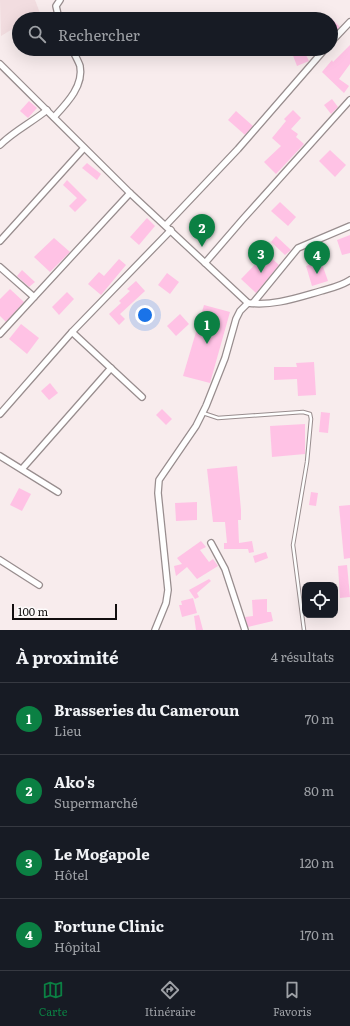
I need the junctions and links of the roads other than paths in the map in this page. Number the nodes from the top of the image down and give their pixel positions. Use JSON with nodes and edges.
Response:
{"nodes":[{"id":1,"x":60,"y":0,"type":"edge"},
{"id":2,"x":57,"y":12,"type":"edge"},
{"id":3,"x":350,"y":22,"type":"edge"},
{"id":4,"x":338,"y":35,"type":"edge"},
{"id":5,"x":75,"y":56,"type":"edge"},
{"id":6,"x":318,"y":56,"type":"edge"},
{"id":7,"x":0,"y":64,"type":"edge"},
{"id":8,"x":350,"y":100,"type":"edge"},
{"id":9,"x":46,"y":110,"type":"junction"},
{"id":10,"x":54,"y":117,"type":"junction"},
{"id":11,"x":1,"y":142,"type":"edge"},
{"id":12,"x":84,"y":148,"type":"junction"},
{"id":13,"x":130,"y":192,"type":"junction"},
{"id":14,"x":350,"y":226,"type":"edge"},
{"id":15,"x":169,"y":228,"type":"junction"},
{"id":16,"x":0,"y":240,"type":"edge"},
{"id":17,"x":206,"y":263,"type":"junction"},
{"id":18,"x":0,"y":267,"type":"edge"},
{"id":19,"x":350,"y":280,"type":"edge"},
{"id":20,"x":34,"y":297,"type":"junction"},
{"id":21,"x":250,"y":303,"type":"junction"},
{"id":22,"x":72,"y":332,"type":"junction"},
{"id":23,"x":0,"y":334,"type":"edge"},
{"id":24,"x":111,"y":368,"type":"junction"},
{"id":25,"x":142,"y":397,"type":"dead end"},
{"id":26,"x":202,"y":413,"type":"junction"},
{"id":27,"x":0,"y":414,"type":"edge"},
{"id":28,"x":0,"y":456,"type":"edge"},
{"id":29,"x":22,"y":469,"type":"junction"},
{"id":30,"x":58,"y":492,"type":"dead end"},
{"id":31,"x":211,"y":543,"type":"dead end"},
{"id":32,"x":0,"y":560,"type":"edge"},
{"id":33,"x":39,"y":585,"type":"dead end"},
{"id":34,"x":156,"y":630,"type":"edge"},
{"id":35,"x":245,"y":630,"type":"edge"},
{"id":36,"x":304,"y":630,"type":"edge"}],
"edges":[{"from":1,"to":2,"type":"street"},
{"from":3,"to":4,"type":"street"},
{"from":5,"to":10,"type":"street"},
{"from":6,"to":15,"type":"street"},
{"from":7,"to":9,"type":"street"},
{"from":8,"to":17,"type":"street"},
{"from":9,"to":10,"type":"street"},
{"from":9,"to":11,"type":"street"},
{"from":10,"to":12,"type":"street"},
{"from":12,"to":13,"type":"street"},
{"from":12,"to":16,"type":"street"},
{"from":13,"to":15,"type":"street"},
{"from":13,"to":20,"type":"street"},
{"from":14,"to":21,"type":"street"},
{"from":15,"to":17,"type":"street"},
{"from":15,"to":22,"type":"street"},
{"from":17,"to":21,"type":"street"},
{"from":18,"to":20,"type":"street"},
{"from":19,"to":21,"type":"street"},
{"from":20,"to":23,"type":"street"},
{"from":21,"to":26,"type":"street"},
{"from":22,"to":24,"type":"street"},
{"from":22,"to":27,"type":"street"},
{"from":24,"to":25,"type":"street"},
{"from":24,"to":29,"type":"street"},
{"from":26,"to":34,"type":"street"},
{"from":26,"to":36,"type":"lane"},
{"from":28,"to":29,"type":"street"},
{"from":29,"to":30,"type":"street"},
{"from":31,"to":35,"type":"street"},
{"from":32,"to":33,"type":"street"}]}
